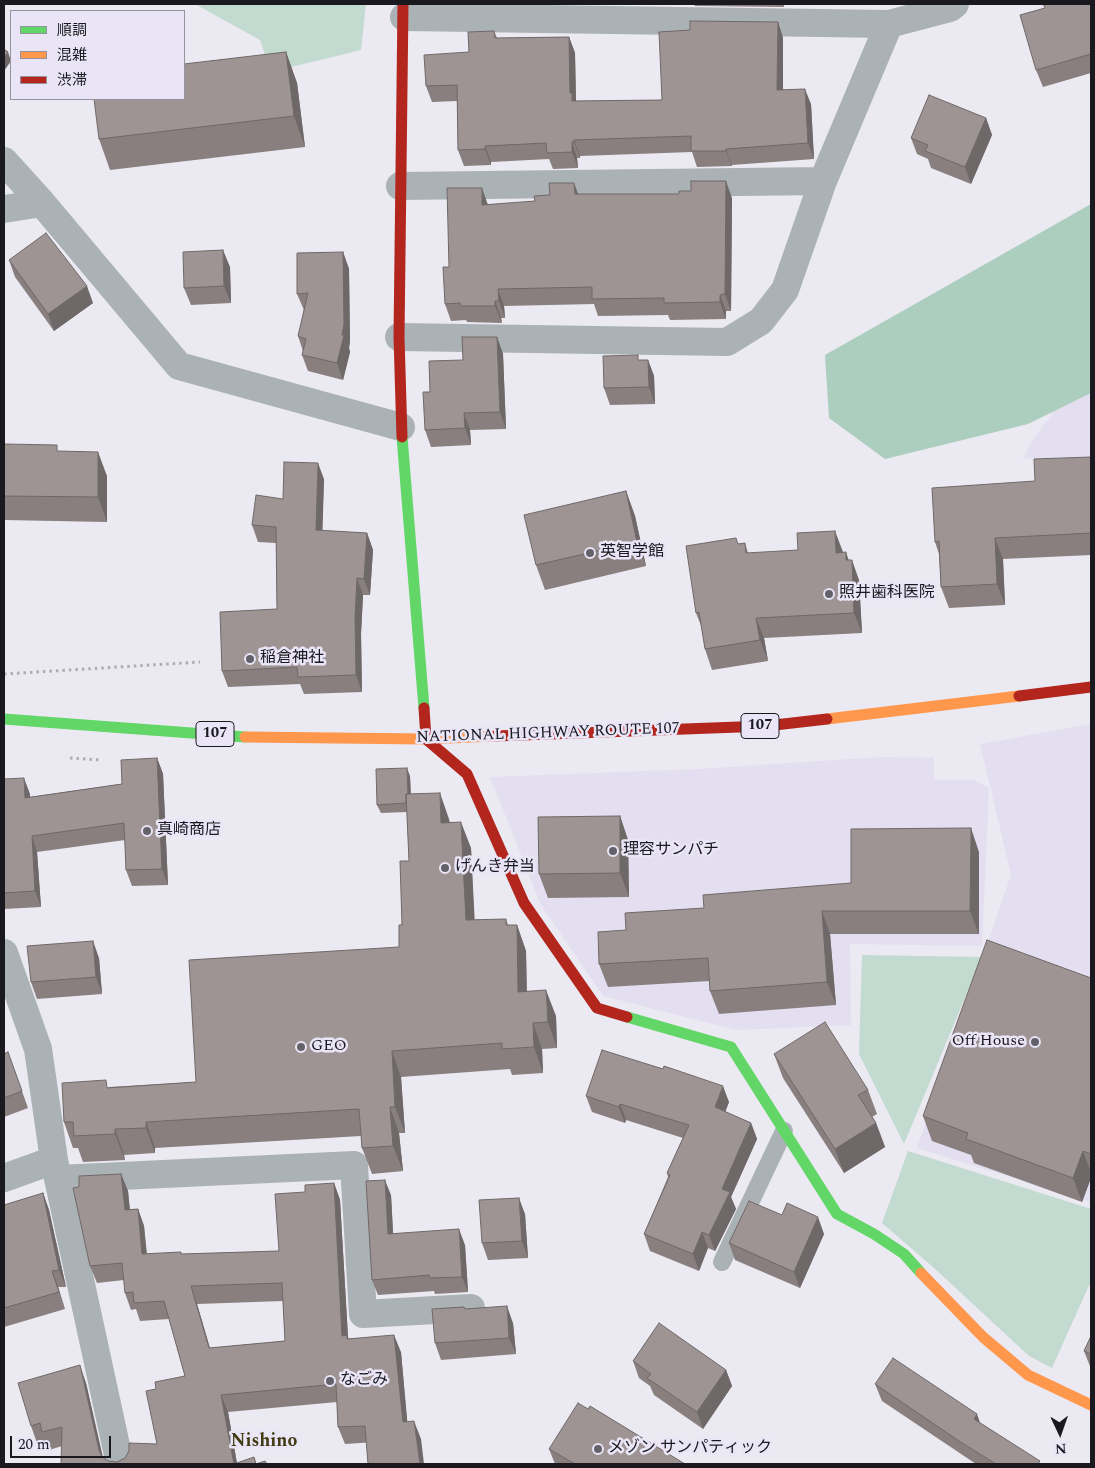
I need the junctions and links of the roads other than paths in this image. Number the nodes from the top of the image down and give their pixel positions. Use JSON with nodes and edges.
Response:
{"nodes":[{"id":1,"x":955,"y":4,"type":"edge"},
{"id":2,"x":404,"y":10,"type":"edge"},
{"id":3,"x":889,"y":24,"type":"junction"},
{"id":4,"x":4,"y":162,"type":"edge"},
{"id":5,"x":823,"y":181,"type":"junction"},
{"id":6,"x":400,"y":186,"type":"junction"},
{"id":7,"x":42,"y":203,"type":"junction"},
{"id":8,"x":4,"y":209,"type":"edge"},
{"id":9,"x":399,"y":337,"type":"junction"},
{"id":10,"x":401,"y":427,"type":"junction"},
{"id":11,"x":1091,"y":687,"type":"edge"},
{"id":12,"x":4,"y":719,"type":"edge"},
{"id":13,"x":426,"y":739,"type":"junction"},
{"id":14,"x":4,"y":953,"type":"edge"},
{"id":15,"x":784,"y":1131,"type":"junction"},
{"id":16,"x":56,"y":1170,"type":"junction"},
{"id":17,"x":4,"y":1178,"type":"edge"},
{"id":18,"x":722,"y":1262,"type":"dead end"},
{"id":19,"x":471,"y":1308,"type":"edge"},
{"id":20,"x":1091,"y":1405,"type":"edge"},
{"id":21,"x":120,"y":1464,"type":"edge"}],
"edges":[{"from":1,"to":3,"type":"street"},
{"from":2,"to":3,"type":"street"},
{"from":2,"to":6,"type":"main road"},
{"from":3,"to":5,"type":"street"},
{"from":4,"to":7,"type":"street"},
{"from":5,"to":6,"type":"street"},
{"from":5,"to":9,"type":"street"},
{"from":6,"to":9,"type":"main road"},
{"from":7,"to":8,"type":"street"},
{"from":7,"to":10,"type":"street"},
{"from":9,"to":10,"type":"main road"},
{"from":10,"to":13,"type":"main road"},
{"from":11,"to":13,"type":"main road","name":"NATIONAL HIGHWAY ROUTE 107","number":"107"},
{"from":12,"to":13,"type":"main road","name":"NATIONAL HIGHWAY ROUTE 107","number":"107"},
{"from":13,"to":15,"type":"main road"},
{"from":14,"to":16,"type":"street"},
{"from":15,"to":18,"type":"lane"},
{"from":15,"to":20,"type":"main road"},
{"from":16,"to":17,"type":"street"},
{"from":16,"to":19,"type":"street"},
{"from":16,"to":21,"type":"street"}]}
